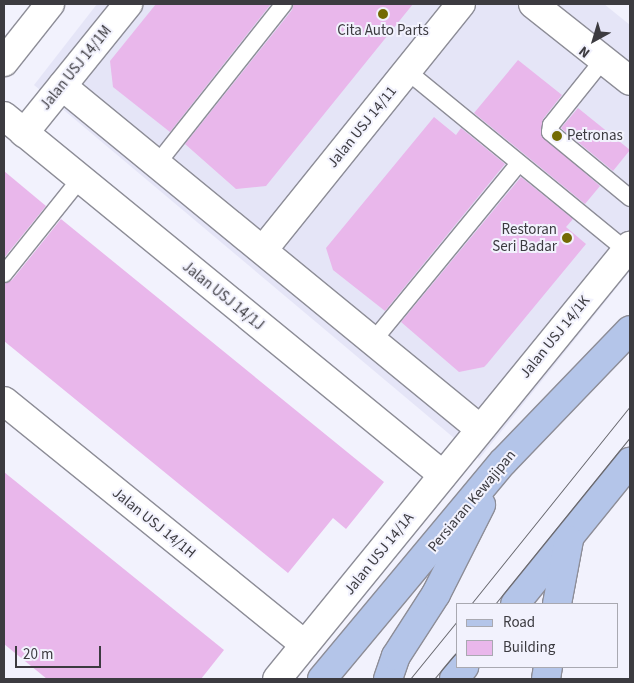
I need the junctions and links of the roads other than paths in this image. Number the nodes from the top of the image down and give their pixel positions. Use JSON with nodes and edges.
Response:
{"nodes":[{"id":1,"x":50,"y":4,"type":"edge"},
{"id":2,"x":128,"y":4,"type":"edge"},
{"id":3,"x":284,"y":4,"type":"edge"},
{"id":4,"x":461,"y":4,"type":"edge"},
{"id":5,"x":533,"y":4,"type":"edge"},
{"id":6,"x":603,"y":60,"type":"junction"},
{"id":7,"x":4,"y":62,"type":"edge"},
{"id":8,"x":407,"y":71,"type":"junction"},
{"id":9,"x":630,"y":81,"type":"edge"},
{"id":10,"x":62,"y":86,"type":"junction"},
{"id":11,"x":14,"y":124,"type":"edge"},
{"id":12,"x":519,"y":163,"type":"junction"},
{"id":13,"x":157,"y":164,"type":"junction"},
{"id":14,"x":80,"y":179,"type":"junction"},
{"id":15,"x":630,"y":198,"type":"edge"},
{"id":16,"x":628,"y":248,"type":"edge"},
{"id":17,"x":263,"y":250,"type":"junction"},
{"id":18,"x":4,"y":274,"type":"edge"},
{"id":19,"x":630,"y":330,"type":"edge"},
{"id":20,"x":374,"y":341,"type":"junction"},
{"id":21,"x":4,"y":401,"type":"edge"},
{"id":22,"x":480,"y":429,"type":"junction"},
{"id":23,"x":503,"y":462,"type":"junction"},
{"id":24,"x":630,"y":462,"type":"edge"},
{"id":25,"x":442,"y":475,"type":"junction"},
{"id":26,"x":569,"y":539,"type":"junction"},
{"id":27,"x":516,"y":603,"type":"edge"},
{"id":28,"x":557,"y":603,"type":"edge"},
{"id":29,"x":305,"y":645,"type":"junction"},
{"id":30,"x":463,"y":668,"type":"edge"},
{"id":31,"x":277,"y":679,"type":"edge"},
{"id":32,"x":322,"y":679,"type":"edge"},
{"id":33,"x":388,"y":679,"type":"edge"},
{"id":34,"x":454,"y":679,"type":"edge"}],
"edges":[{"from":1,"to":7,"type":"street"},
{"from":2,"to":10,"type":"street","name":"Jalan USJ 14/1M"},
{"from":3,"to":13,"type":"lane"},
{"from":4,"to":8,"type":"street","name":"Jalan USJ 14/11"},
{"from":5,"to":6,"type":"street"},
{"from":6,"to":9,"type":"street"},
{"from":6,"to":15,"type":"lane"},
{"from":8,"to":12,"type":"lane"},
{"from":8,"to":17,"type":"street","name":"Jalan USJ 14/11"},
{"from":10,"to":11,"type":"street","name":"Jalan USJ 14/1M"},
{"from":10,"to":13,"type":"street"},
{"from":11,"to":14,"type":"street","name":"Jalan USJ 14/1J"},
{"from":12,"to":16,"type":"lane"},
{"from":12,"to":20,"type":"lane"},
{"from":13,"to":17,"type":"street"},
{"from":14,"to":18,"type":"lane"},
{"from":14,"to":25,"type":"street","name":"Jalan USJ 14/1J"},
{"from":16,"to":22,"type":"street","name":"Jalan USJ 14/1K"},
{"from":17,"to":20,"type":"street"},
{"from":19,"to":23,"type":"main road","name":"Persiaran Kewajipan"},
{"from":20,"to":22,"type":"street"},
{"from":21,"to":29,"type":"street","name":"Jalan USJ 14/1H"},
{"from":22,"to":25,"type":"street","name":"Jalan USJ 14/1A"},
{"from":23,"to":32,"type":"main road","name":"Persiaran Kewajipan"},
{"from":23,"to":33,"type":"main road"},
{"from":24,"to":26,"type":"main road"},
{"from":25,"to":29,"type":"street","name":"Jalan USJ 14/1A"},
{"from":26,"to":27,"type":"main road"},
{"from":26,"to":28,"type":"main road"},
{"from":29,"to":31,"type":"street","name":"Jalan USJ 14/1A"},
{"from":30,"to":34,"type":"main road"}]}
